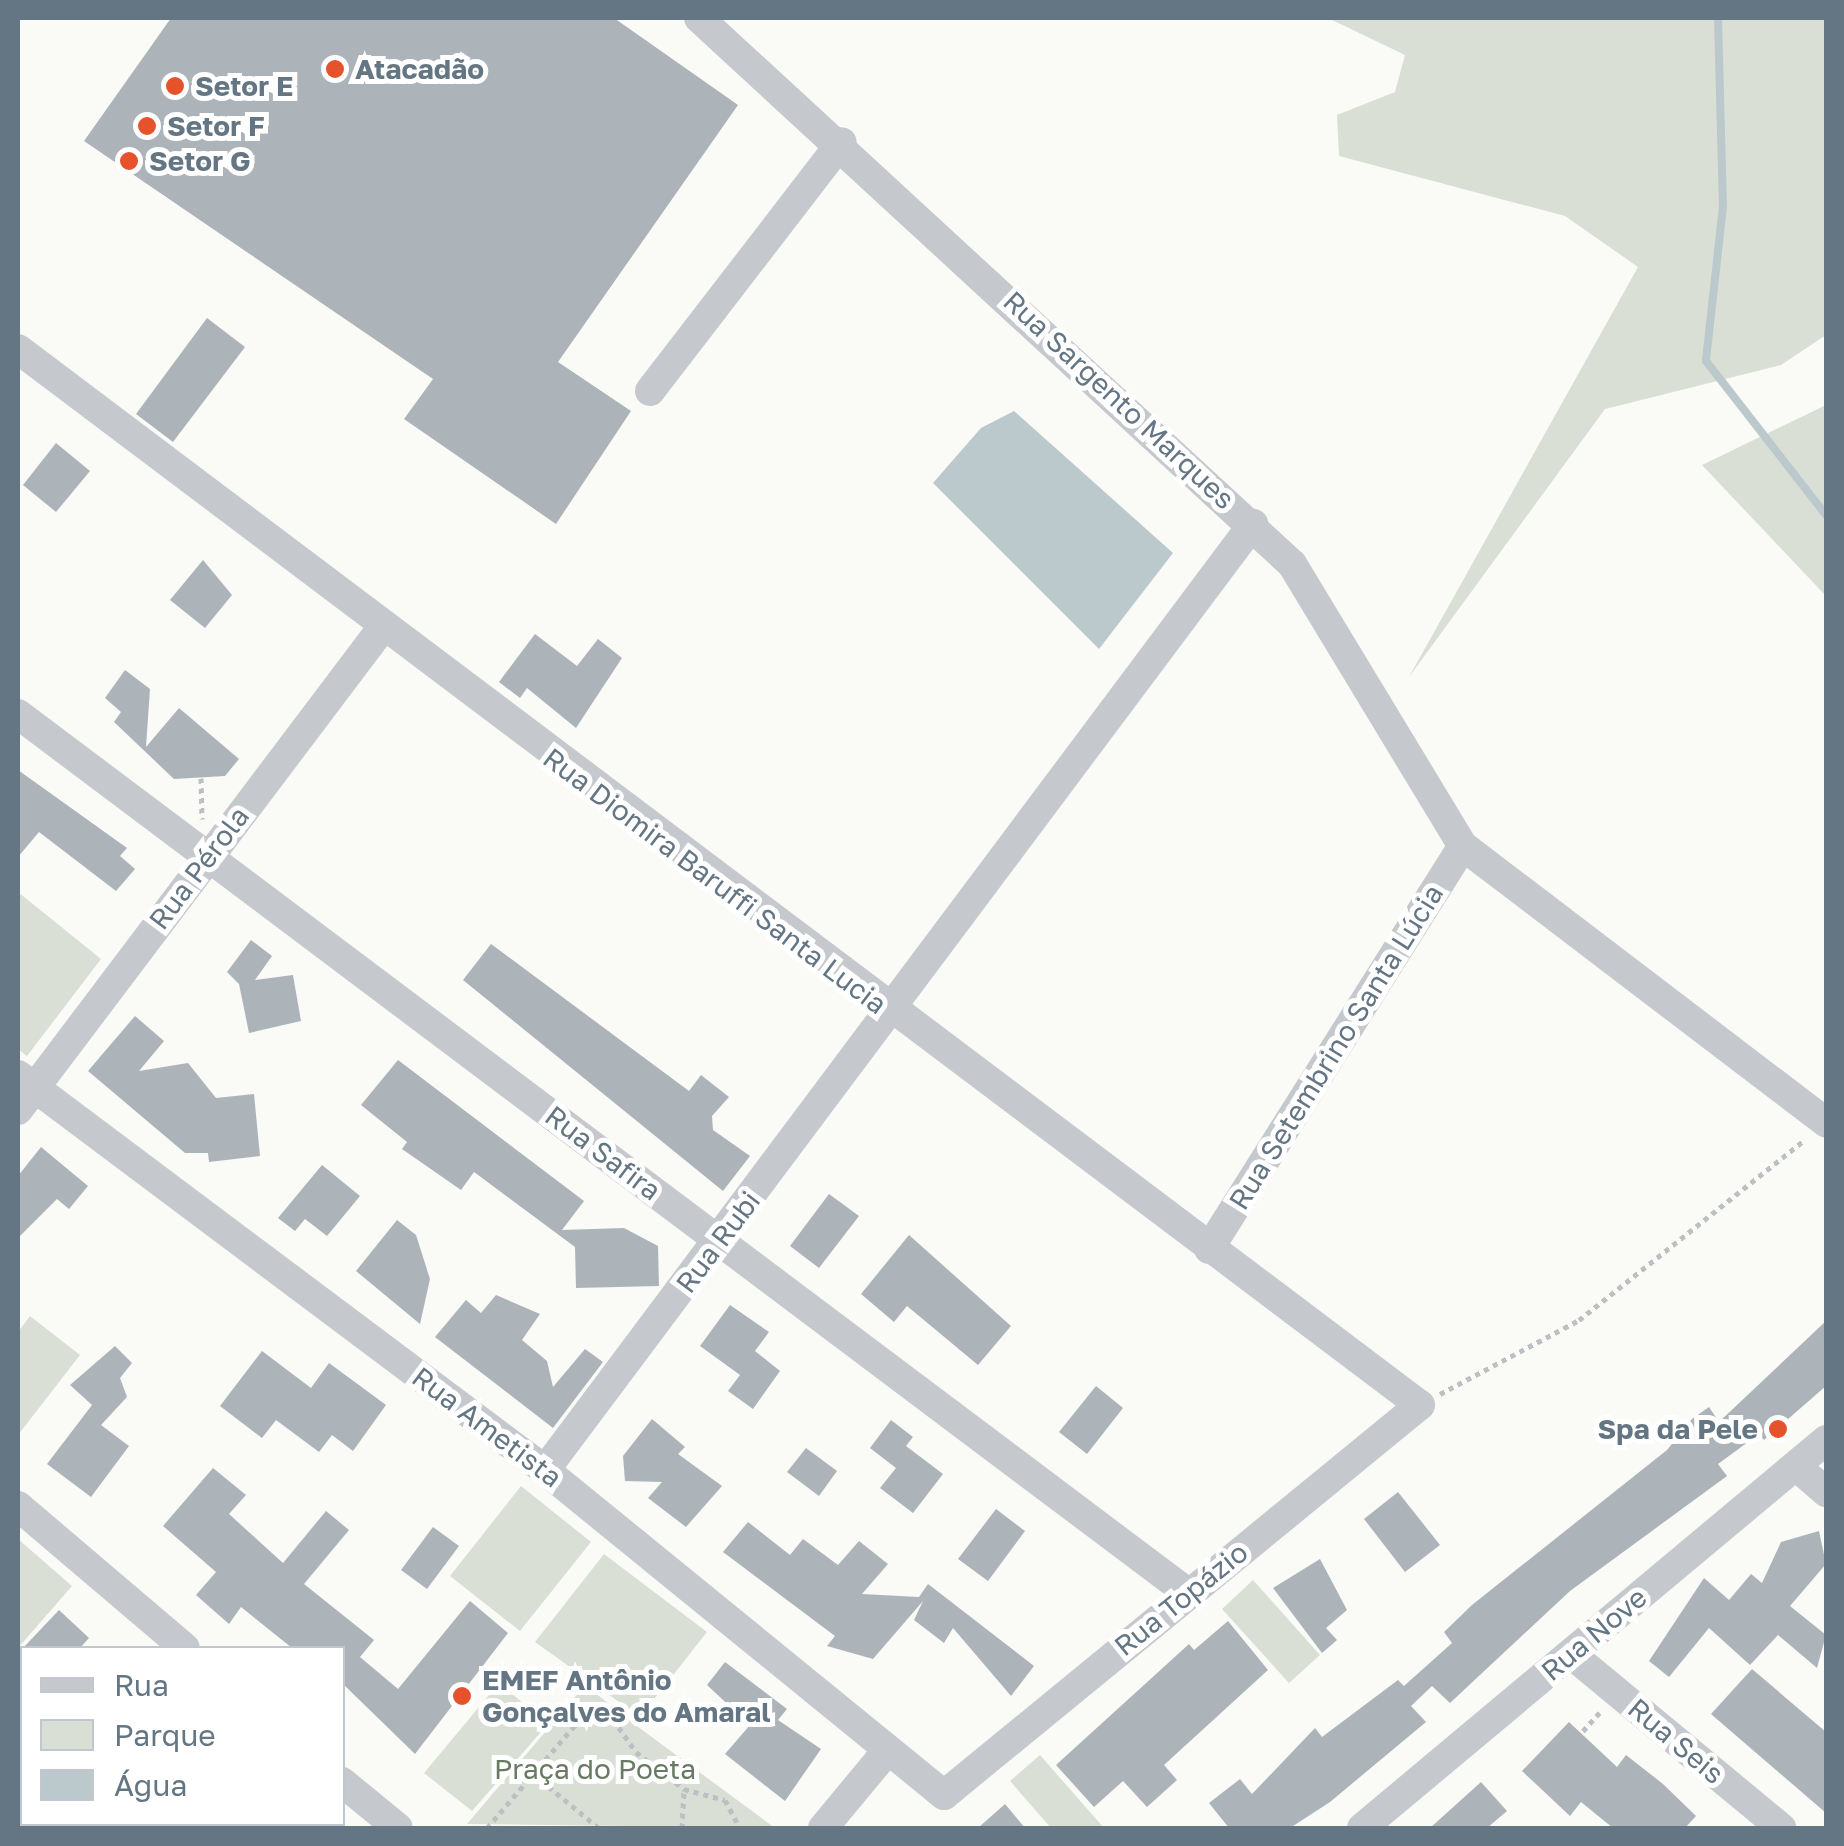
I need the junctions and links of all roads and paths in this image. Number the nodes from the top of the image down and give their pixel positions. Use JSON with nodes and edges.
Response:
{"nodes":[{"id":1,"x":700,"y":18,"type":"edge"},
{"id":2,"x":842,"y":142,"type":"junction"},
{"id":3,"x":18,"y":349,"type":"edge"},
{"id":4,"x":650,"y":392,"type":"dead end"},
{"id":5,"x":1253,"y":524,"type":"junction"},
{"id":6,"x":382,"y":628,"type":"junction"},
{"id":7,"x":18,"y":714,"type":"edge"},
{"id":8,"x":201,"y":778,"type":"dead end"},
{"id":9,"x":202,"y":821,"type":"dead end"},
{"id":10,"x":1463,"y":846,"type":"junction"},
{"id":11,"x":206,"y":856,"type":"junction"},
{"id":12,"x":890,"y":1014,"type":"junction"},
{"id":13,"x":23,"y":1091,"type":"edge"},
{"id":14,"x":1826,"y":1123,"type":"edge"},
{"id":15,"x":719,"y":1242,"type":"junction"},
{"id":16,"x":1209,"y":1249,"type":"junction"},
{"id":17,"x":1420,"y":1405,"type":"junction"},
{"id":18,"x":1826,"y":1440,"type":"edge"},
{"id":19,"x":1796,"y":1466,"type":"junction"},
{"id":20,"x":545,"y":1470,"type":"junction"},
{"id":21,"x":1826,"y":1492,"type":"edge"},
{"id":22,"x":18,"y":1506,"type":"edge"},
{"id":23,"x":1188,"y":1593,"type":"junction"},
{"id":24,"x":183,"y":1646,"type":"edge"},
{"id":25,"x":1571,"y":1654,"type":"junction"},
{"id":26,"x":1602,"y":1710,"type":"dead end"},
{"id":27,"x":1583,"y":1731,"type":"dead end"},
{"id":28,"x":887,"y":1751,"type":"junction"},
{"id":29,"x":534,"y":1774,"type":"junction"},
{"id":30,"x":345,"y":1784,"type":"edge"},
{"id":31,"x":684,"y":1790,"type":"junction"},
{"id":32,"x":944,"y":1795,"type":"joint"},
{"id":33,"x":398,"y":1828,"type":"edge"},
{"id":34,"x":487,"y":1828,"type":"edge"},
{"id":35,"x":600,"y":1828,"type":"edge"},
{"id":36,"x":682,"y":1828,"type":"edge"},
{"id":37,"x":740,"y":1828,"type":"edge"},
{"id":38,"x":823,"y":1828,"type":"edge"},
{"id":39,"x":1362,"y":1828,"type":"edge"},
{"id":40,"x":1781,"y":1828,"type":"edge"}],
"edges":[{"from":1,"to":2,"type":"street","name":"Rua Sargento Marques"},
{"from":2,"to":4,"type":"street"},
{"from":2,"to":5,"type":"street","name":"Rua Sargento Marques"},
{"from":3,"to":6,"type":"street","name":"Rua Diomira Baruffi Santa Lucia"},
{"from":5,"to":10,"type":"street","name":"Rua Sargento Marques"},
{"from":5,"to":12,"type":"street","name":"Rua Rubi"},
{"from":6,"to":11,"type":"street","name":"Rua Pérola"},
{"from":6,"to":12,"type":"street","name":"Rua Diomira Baruffi Santa Lucia"},
{"from":7,"to":11,"type":"street","name":"Rua Safira"},
{"from":8,"to":9,"type":"path"},
{"from":10,"to":14,"type":"street"},
{"from":10,"to":16,"type":"street","name":"Rua Setembrino Santa Lúcia"},
{"from":11,"to":13,"type":"street","name":"Rua Pérola"},
{"from":11,"to":15,"type":"street","name":"Rua Safira"},
{"from":12,"to":15,"type":"street","name":"Rua Rubi"},
{"from":12,"to":16,"type":"street","name":"Rua Diomira Baruffi Santa Lucia"},
{"from":13,"to":20,"type":"street","name":"Rua Ametista"},
{"from":14,"to":17,"type":"path"},
{"from":15,"to":20,"type":"street","name":"Rua Rubi"},
{"from":15,"to":23,"type":"street","name":"Rua Safira"},
{"from":16,"to":17,"type":"street","name":"Rua Diomira Baruffi Santa Lucia"},
{"from":17,"to":23,"type":"street","name":"Rua Topázio"},
{"from":18,"to":19,"type":"street","name":"Rua Nove"},
{"from":19,"to":21,"type":"street"},
{"from":19,"to":25,"type":"street","name":"Rua Nove"},
{"from":20,"to":28,"type":"street","name":"Rua Ametista"},
{"from":22,"to":24,"type":"street"},
{"from":23,"to":32,"type":"street","name":"Rua Topázio"},
{"from":25,"to":39,"type":"street","name":"Rua Nove"},
{"from":25,"to":40,"type":"street","name":"Rua Seis"},
{"from":26,"to":27,"type":"path"},
{"from":28,"to":32,"type":"street","name":"Rua Ametista"},
{"from":28,"to":38,"type":"street"},
{"from":29,"to":31,"type":"path"},
{"from":29,"to":34,"type":"path"},
{"from":29,"to":35,"type":"path"},
{"from":30,"to":33,"type":"street"},
{"from":31,"to":36,"type":"path"},
{"from":31,"to":37,"type":"path"}]}
